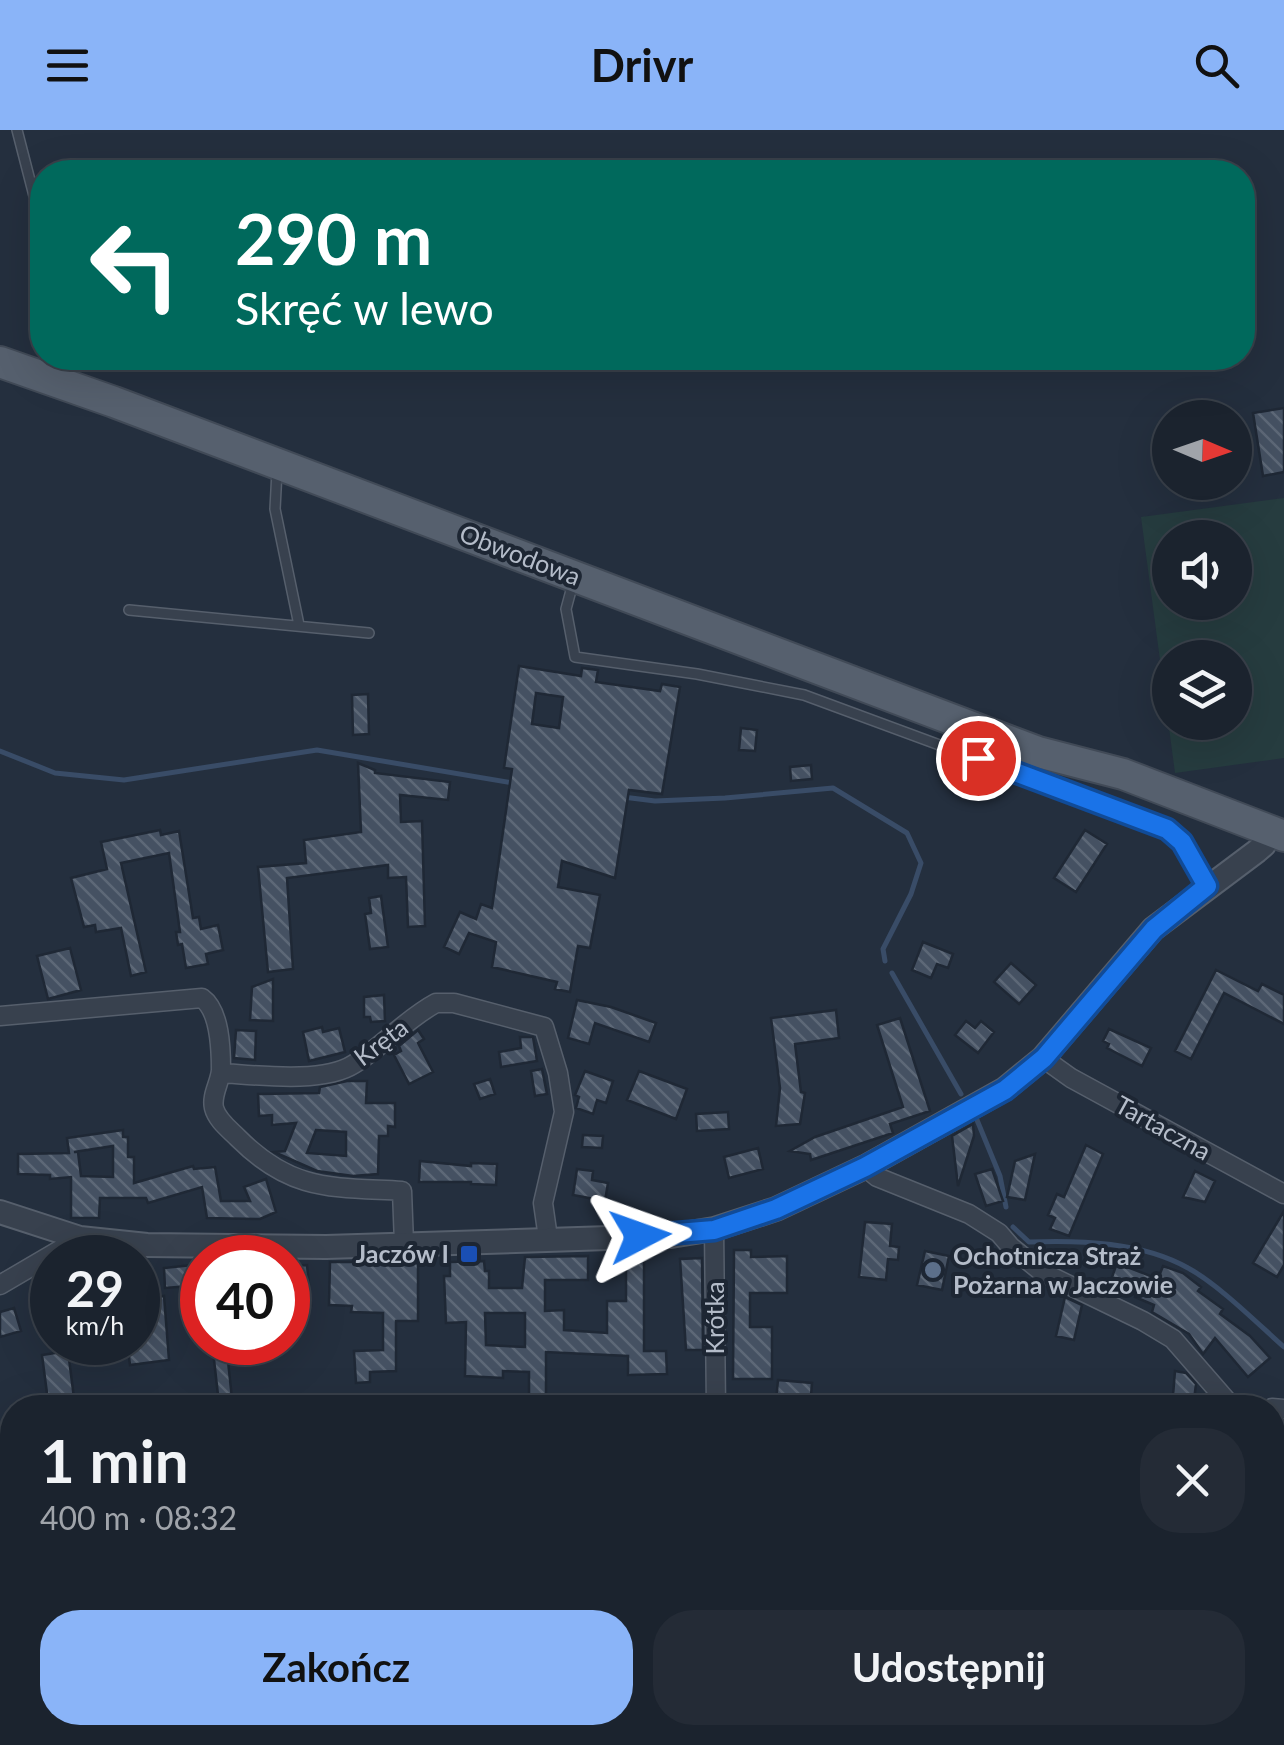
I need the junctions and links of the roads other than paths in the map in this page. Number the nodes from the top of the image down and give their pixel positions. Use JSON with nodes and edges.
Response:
{"nodes":[{"id":1,"x":17,"y":130,"type":"edge"},
{"id":2,"x":30,"y":180,"type":"edge"},
{"id":3,"x":0,"y":362,"type":"edge"},
{"id":4,"x":30,"y":369,"type":"edge"},
{"id":5,"x":35,"y":370,"type":"edge"},
{"id":6,"x":277,"y":463,"type":"junction"},
{"id":7,"x":576,"y":576,"type":"junction"},
{"id":8,"x":129,"y":610,"type":"dead end"},
{"id":9,"x":299,"y":625,"type":"junction"},
{"id":10,"x":369,"y":633,"type":"dead end"},
{"id":11,"x":1276,"y":841,"type":"edge"},
{"id":12,"x":1207,"y":886,"type":"junction"},
{"id":13,"x":0,"y":1016,"type":"edge"},
{"id":14,"x":1044,"y":1058,"type":"junction"},
{"id":15,"x":221,"y":1073,"type":"junction"},
{"id":16,"x":865,"y":1167,"type":"junction"},
{"id":17,"x":1284,"y":1194,"type":"edge"},
{"id":18,"x":0,"y":1212,"type":"edge"},
{"id":19,"x":714,"y":1230,"type":"junction"},
{"id":20,"x":71,"y":1235,"type":"edge"},
{"id":21,"x":548,"y":1238,"type":"junction"},
{"id":22,"x":404,"y":1244,"type":"junction"},
{"id":23,"x":160,"y":1246,"type":"edge"},
{"id":24,"x":30,"y":1267,"type":"edge"},
{"id":25,"x":0,"y":1285,"type":"edge"},
{"id":26,"x":716,"y":1395,"type":"edge"},
{"id":27,"x":1221,"y":1395,"type":"edge"}],
"edges":[{"from":1,"to":2,"type":"lane"},
{"from":3,"to":4,"type":"main road","name":"Obwodowa"},
{"from":5,"to":6,"type":"main road","name":"Obwodowa"},
{"from":6,"to":7,"type":"main road","name":"Obwodowa"},
{"from":6,"to":9,"type":"lane"},
{"from":7,"to":11,"type":"main road","name":"Obwodowa"},
{"from":7,"to":12,"type":"lane"},
{"from":8,"to":9,"type":"lane"},
{"from":9,"to":10,"type":"lane"},
{"from":11,"to":12,"type":"street"},
{"from":12,"to":14,"type":"street"},
{"from":13,"to":15,"type":"street"},
{"from":14,"to":16,"type":"street"},
{"from":14,"to":17,"type":"street","name":"Tartaczna"},
{"from":15,"to":21,"type":"street","name":"Kręta"},
{"from":15,"to":22,"type":"street"},
{"from":16,"to":19,"type":"street"},
{"from":16,"to":27,"type":"street"},
{"from":18,"to":20,"type":"street"},
{"from":19,"to":21,"type":"street"},
{"from":19,"to":26,"type":"street","name":"Krótka"},
{"from":21,"to":22,"type":"street"},
{"from":22,"to":23,"type":"street"},
{"from":24,"to":25,"type":"street"}]}
